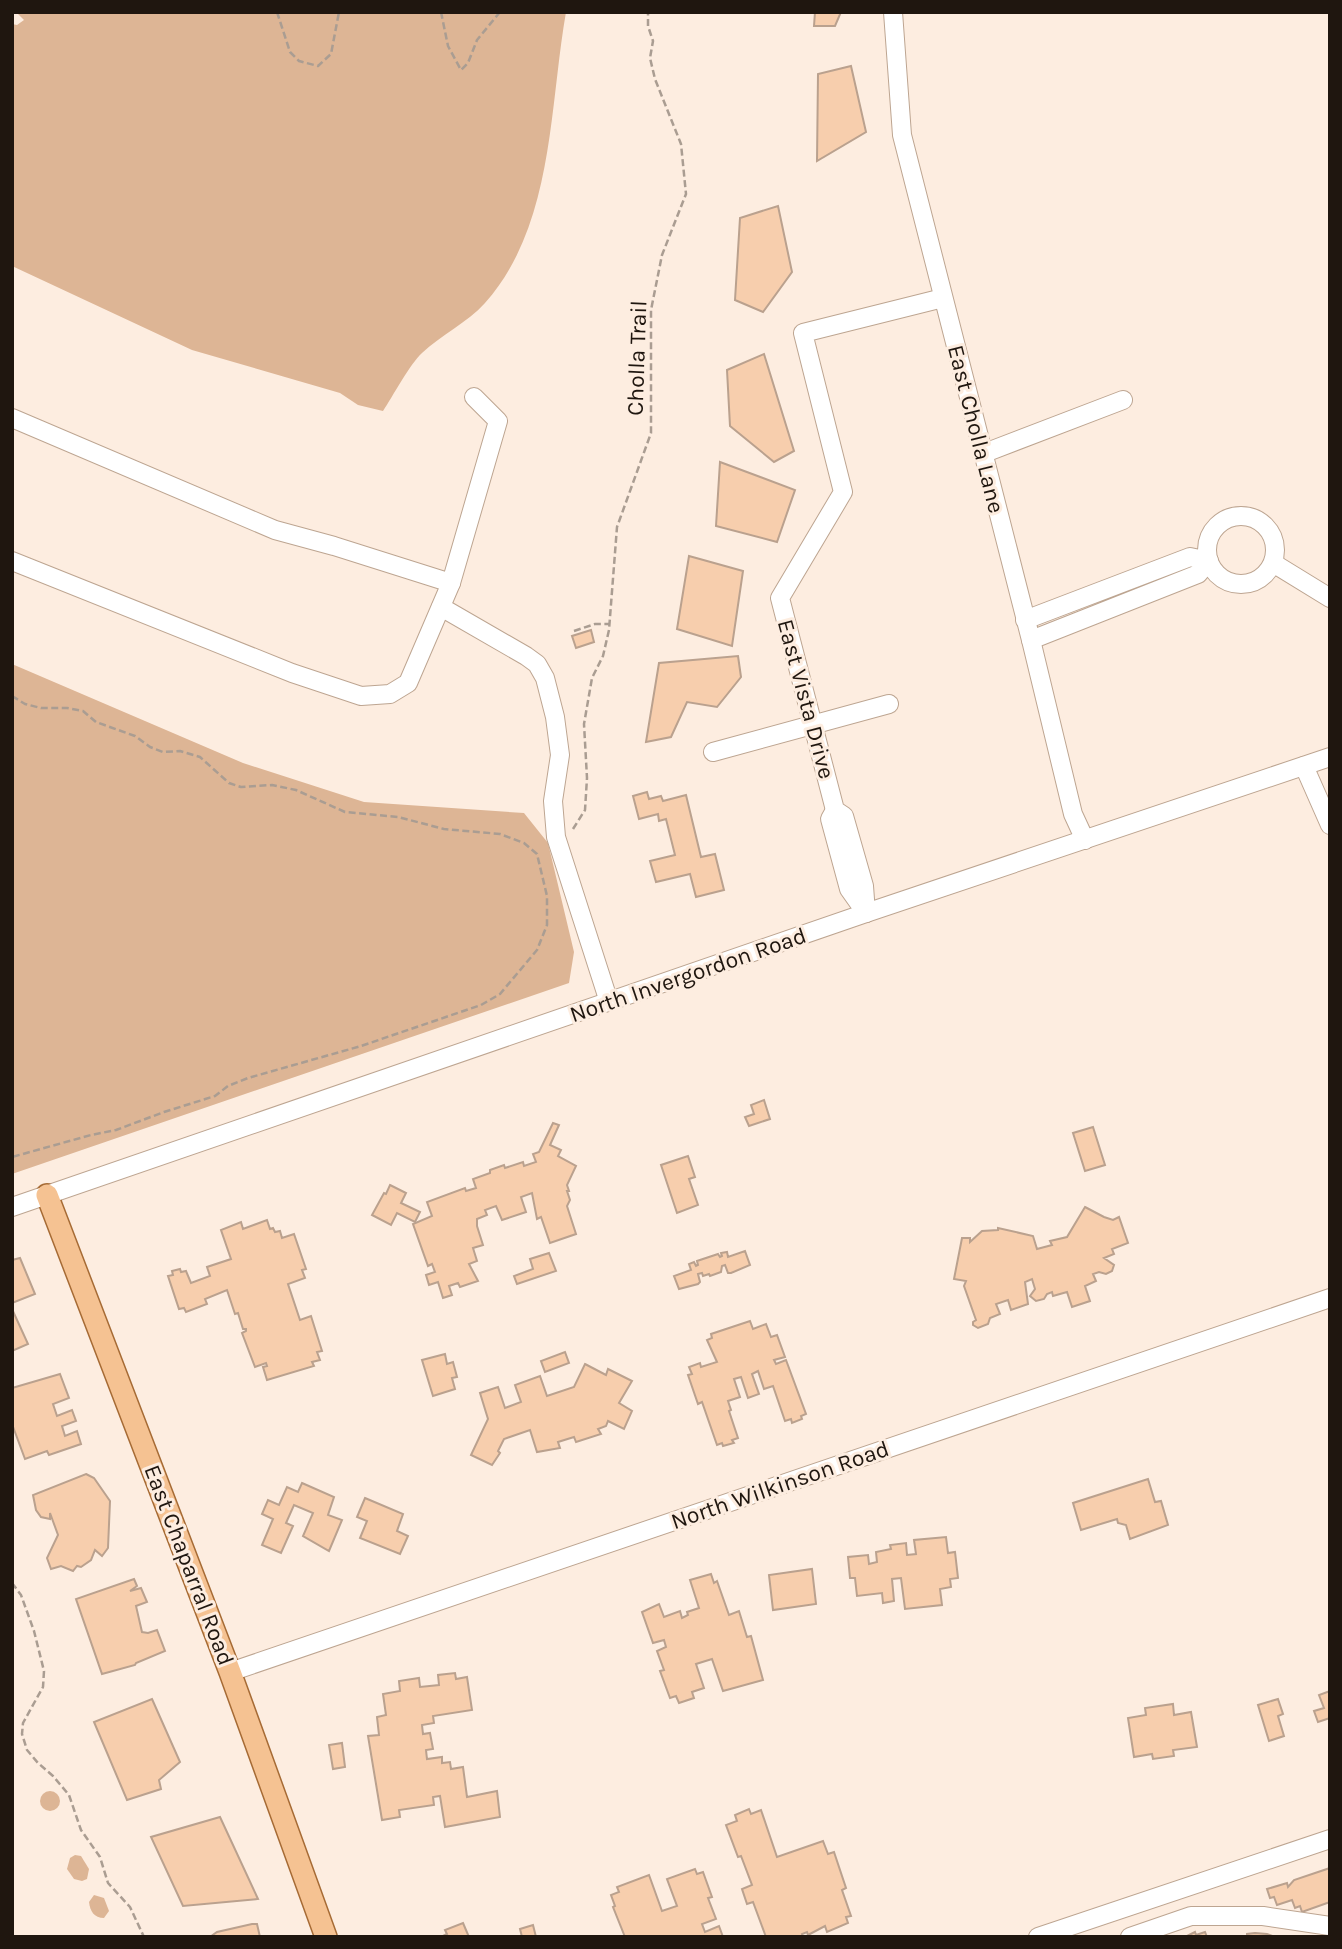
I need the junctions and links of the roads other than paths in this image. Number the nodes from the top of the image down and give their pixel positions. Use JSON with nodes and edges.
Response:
{"nodes":[{"id":1,"x":894,"y":12,"type":"edge"},
{"id":2,"x":943,"y":298,"type":"junction"},
{"id":3,"x":474,"y":397,"type":"dead end"},
{"id":4,"x":1123,"y":400,"type":"dead end"},
{"id":5,"x":12,"y":418,"type":"edge"},
{"id":6,"x":982,"y":454,"type":"junction"},
{"id":7,"x":12,"y":561,"type":"edge"},
{"id":8,"x":1209,"y":561,"type":"junction"},
{"id":9,"x":1273,"y":563,"type":"junction"},
{"id":10,"x":451,"y":583,"type":"junction"},
{"id":11,"x":1330,"y":598,"type":"edge"},
{"id":12,"x":441,"y":607,"type":"junction"},
{"id":13,"x":1025,"y":620,"type":"junction"},
{"id":14,"x":1031,"y":640,"type":"junction"},
{"id":15,"x":889,"y":704,"type":"dead end"},
{"id":16,"x":813,"y":724,"type":"junction"},
{"id":17,"x":713,"y":752,"type":"dead end"},
{"id":18,"x":1330,"y":757,"type":"edge"},
{"id":19,"x":1304,"y":766,"type":"junction"},
{"id":20,"x":1330,"y":825,"type":"edge"},
{"id":21,"x":1085,"y":840,"type":"junction"},
{"id":22,"x":866,"y":913,"type":"junction"},
{"id":23,"x":609,"y":1002,"type":"junction"},
{"id":24,"x":47,"y":1195,"type":"junction"},
{"id":25,"x":12,"y":1207,"type":"edge"},
{"id":26,"x":1330,"y":1298,"type":"edge"},
{"id":27,"x":230,"y":1672,"type":"junction"},
{"id":28,"x":1330,"y":1839,"type":"edge"},
{"id":29,"x":1330,"y":1926,"type":"edge"},
{"id":30,"x":326,"y":1937,"type":"edge"},
{"id":31,"x":1038,"y":1937,"type":"edge"},
{"id":32,"x":1130,"y":1937,"type":"edge"}],
"edges":[{"from":1,"to":2,"type":"street","name":"East Cholla Lane"},
{"from":2,"to":6,"type":"street","name":"East Cholla Lane"},
{"from":2,"to":16,"type":"street","name":"East Vista Drive"},
{"from":3,"to":10,"type":"street"},
{"from":4,"to":6,"type":"street"},
{"from":5,"to":10,"type":"street"},
{"from":6,"to":13,"type":"street","name":"East Cholla Lane"},
{"from":7,"to":12,"type":"street"},
{"from":8,"to":9,"type":"street"},
{"from":8,"to":9,"type":"street"},
{"from":8,"to":13,"type":"street"},
{"from":8,"to":14,"type":"street"},
{"from":9,"to":11,"type":"street"},
{"from":10,"to":12,"type":"street"},
{"from":12,"to":23,"type":"street"},
{"from":13,"to":14,"type":"street","name":"East Cholla Lane"},
{"from":14,"to":21,"type":"street","name":"East Cholla Lane"},
{"from":15,"to":16,"type":"street"},
{"from":16,"to":17,"type":"street"},
{"from":16,"to":22,"type":"street","name":"East Vista Drive"},
{"from":18,"to":19,"type":"street","name":"North Invergordon Road"},
{"from":19,"to":20,"type":"street"},
{"from":19,"to":21,"type":"street","name":"North Invergordon Road"},
{"from":21,"to":22,"type":"street","name":"North Invergordon Road"},
{"from":22,"to":23,"type":"street","name":"North Invergordon Road"},
{"from":23,"to":24,"type":"street","name":"North Invergordon Road"},
{"from":24,"to":25,"type":"street","name":"North Invergordon Road"},
{"from":24,"to":27,"type":"main road","name":"East Chaparral Road"},
{"from":26,"to":27,"type":"street","name":"North Wilkinson Road"},
{"from":27,"to":30,"type":"main road","name":"East Chaparral Road"},
{"from":28,"to":31,"type":"street"},
{"from":29,"to":32,"type":"street"}]}
